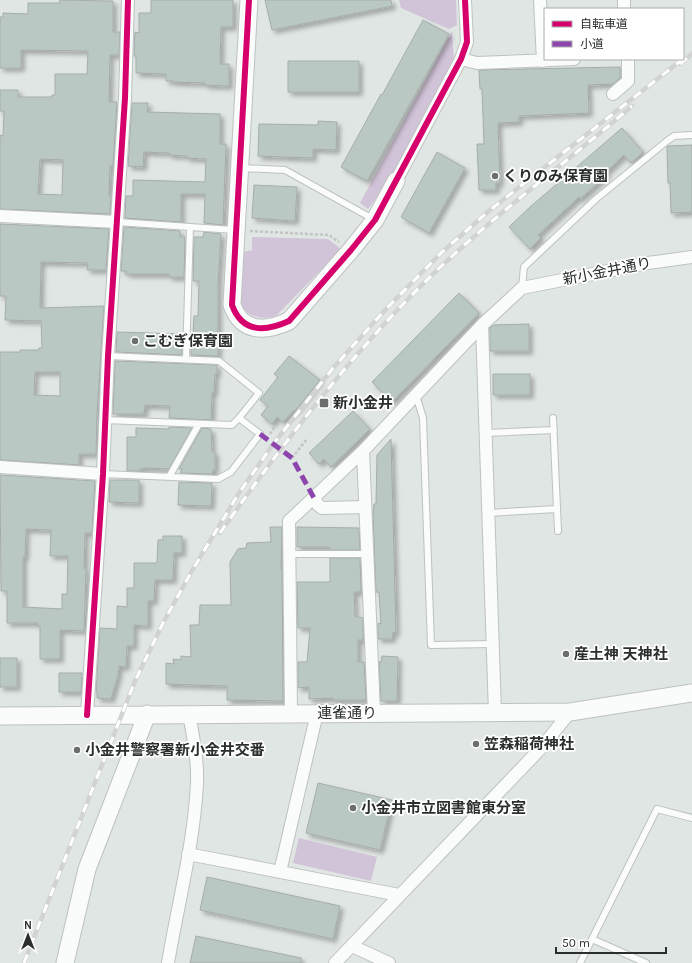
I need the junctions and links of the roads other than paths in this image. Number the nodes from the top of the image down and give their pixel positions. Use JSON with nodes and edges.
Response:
{"nodes":[{"id":1,"x":128,"y":0,"type":"edge"},
{"id":2,"x":249,"y":0,"type":"edge"},
{"id":3,"x":465,"y":0,"type":"edge"},
{"id":4,"x":540,"y":0,"type":"edge"},
{"id":5,"x":461,"y":59,"type":"junction"},
{"id":6,"x":558,"y":60,"type":"edge"},
{"id":7,"x":628,"y":60,"type":"edge"},
{"id":8,"x":543,"y":61,"type":"junction"},
{"id":9,"x":613,"y":94,"type":"dead end"},
{"id":10,"x":692,"y":135,"type":"edge"},
{"id":11,"x":239,"y":168,"type":"junction"},
{"id":12,"x":396,"y":181,"type":"joint"},
{"id":13,"x":0,"y":216,"type":"edge"},
{"id":14,"x":375,"y":220,"type":"junction"},
{"id":15,"x":117,"y":222,"type":"junction"},
{"id":16,"x":190,"y":227,"type":"junction"},
{"id":17,"x":236,"y":230,"type":"junction"},
{"id":18,"x":692,"y":257,"type":"edge"},
{"id":19,"x":522,"y":288,"type":"junction"},
{"id":20,"x":482,"y":325,"type":"junction"},
{"id":21,"x":108,"y":356,"type":"junction"},
{"id":22,"x":186,"y":359,"type":"junction"},
{"id":23,"x":416,"y":395,"type":"junction"},
{"id":24,"x":239,"y":418,"type":"junction"},
{"id":25,"x":553,"y":418,"type":"dead end"},
{"id":26,"x":105,"y":420,"type":"junction"},
{"id":27,"x":199,"y":424,"type":"junction"},
{"id":28,"x":554,"y":430,"type":"junction"},
{"id":29,"x":486,"y":433,"type":"junction"},
{"id":30,"x":363,"y":451,"type":"junction"},
{"id":31,"x":0,"y":467,"type":"edge"},
{"id":32,"x":103,"y":474,"type":"junction"},
{"id":33,"x":169,"y":477,"type":"junction"},
{"id":34,"x":314,"y":498,"type":"junction"},
{"id":35,"x":365,"y":507,"type":"junction"},
{"id":36,"x":557,"y":509,"type":"junction"},
{"id":37,"x":488,"y":513,"type":"junction"},
{"id":38,"x":558,"y":530,"type":"dead end"},
{"id":39,"x":290,"y":554,"type":"junction"},
{"id":40,"x":367,"y":554,"type":"junction"},
{"id":41,"x":492,"y":644,"type":"junction"},
{"id":42,"x":692,"y":693,"type":"edge"},
{"id":43,"x":570,"y":712,"type":"junction"},
{"id":44,"x":291,"y":713,"type":"junction"},
{"id":45,"x":317,"y":713,"type":"junction"},
{"id":46,"x":374,"y":713,"type":"junction"},
{"id":47,"x":495,"y":713,"type":"junction"},
{"id":48,"x":147,"y":714,"type":"junction"},
{"id":49,"x":189,"y":714,"type":"junction"},
{"id":50,"x":87,"y":715,"type":"junction"},
{"id":51,"x":0,"y":716,"type":"edge"},
{"id":52,"x":692,"y":818,"type":"edge"},
{"id":53,"x":188,"y":854,"type":"junction"},
{"id":54,"x":280,"y":872,"type":"junction"},
{"id":55,"x":399,"y":895,"type":"junction"},
{"id":56,"x":592,"y":939,"type":"junction"},
{"id":57,"x":352,"y":946,"type":"junction"},
{"id":58,"x":65,"y":963,"type":"edge"},
{"id":59,"x":168,"y":963,"type":"edge"},
{"id":60,"x":335,"y":963,"type":"edge"},
{"id":61,"x":389,"y":963,"type":"edge"},
{"id":62,"x":580,"y":963,"type":"edge"},
{"id":63,"x":646,"y":963,"type":"edge"}],
"edges":[{"from":1,"to":15,"type":"street"},
{"from":2,"to":11,"type":"street"},
{"from":3,"to":5,"type":"street"},
{"from":4,"to":8,"type":"street"},
{"from":5,"to":8,"type":"street"},
{"from":5,"to":12,"type":"street"},
{"from":6,"to":8,"type":"street"},
{"from":7,"to":9,"type":"street"},
{"from":10,"to":19,"type":"lane"},
{"from":11,"to":14,"type":"lane"},
{"from":11,"to":17,"type":"street"},
{"from":12,"to":14,"type":"street"},
{"from":13,"to":15,"type":"street"},
{"from":14,"to":17,"type":"street"},
{"from":15,"to":16,"type":"lane"},
{"from":15,"to":21,"type":"street"},
{"from":16,"to":17,"type":"lane"},
{"from":16,"to":22,"type":"lane"},
{"from":18,"to":19,"type":"street","name":"新小金井通り"},
{"from":19,"to":20,"type":"street"},
{"from":20,"to":23,"type":"street"},
{"from":20,"to":29,"type":"street"},
{"from":21,"to":22,"type":"lane"},
{"from":21,"to":26,"type":"street"},
{"from":22,"to":24,"type":"lane"},
{"from":23,"to":30,"type":"street"},
{"from":23,"to":41,"type":"lane"},
{"from":24,"to":27,"type":"lane"},
{"from":24,"to":33,"type":"lane"},
{"from":25,"to":28,"type":"lane"},
{"from":26,"to":27,"type":"lane"},
{"from":26,"to":32,"type":"street"},
{"from":27,"to":33,"type":"lane"},
{"from":28,"to":29,"type":"lane"},
{"from":28,"to":36,"type":"lane"},
{"from":29,"to":37,"type":"street"},
{"from":30,"to":34,"type":"street"},
{"from":30,"to":35,"type":"street"},
{"from":31,"to":32,"type":"street"},
{"from":32,"to":33,"type":"lane"},
{"from":32,"to":50,"type":"street"},
{"from":34,"to":35,"type":"street"},
{"from":34,"to":39,"type":"street"},
{"from":35,"to":40,"type":"street"},
{"from":36,"to":37,"type":"lane"},
{"from":36,"to":38,"type":"lane"},
{"from":37,"to":41,"type":"street"},
{"from":39,"to":40,"type":"lane"},
{"from":39,"to":44,"type":"street"},
{"from":40,"to":46,"type":"street"},
{"from":41,"to":47,"type":"street"},
{"from":42,"to":43,"type":"street","name":"連雀通り"},
{"from":43,"to":47,"type":"street","name":"連雀通り"},
{"from":43,"to":55,"type":"street"},
{"from":44,"to":45,"type":"street","name":"連雀通り"},
{"from":44,"to":49,"type":"street","name":"連雀通り"},
{"from":45,"to":46,"type":"street","name":"連雀通り"},
{"from":45,"to":54,"type":"street"},
{"from":46,"to":47,"type":"street","name":"連雀通り"},
{"from":48,"to":49,"type":"street","name":"連雀通り"},
{"from":48,"to":50,"type":"street","name":"連雀通り"},
{"from":48,"to":58,"type":"street"},
{"from":49,"to":53,"type":"street"},
{"from":50,"to":51,"type":"street","name":"連雀通り"},
{"from":52,"to":56,"type":"lane"},
{"from":53,"to":54,"type":"street"},
{"from":53,"to":59,"type":"street"},
{"from":54,"to":55,"type":"street"},
{"from":55,"to":57,"type":"street"},
{"from":56,"to":62,"type":"lane"},
{"from":56,"to":63,"type":"lane"},
{"from":57,"to":60,"type":"street"},
{"from":57,"to":61,"type":"street"}]}
